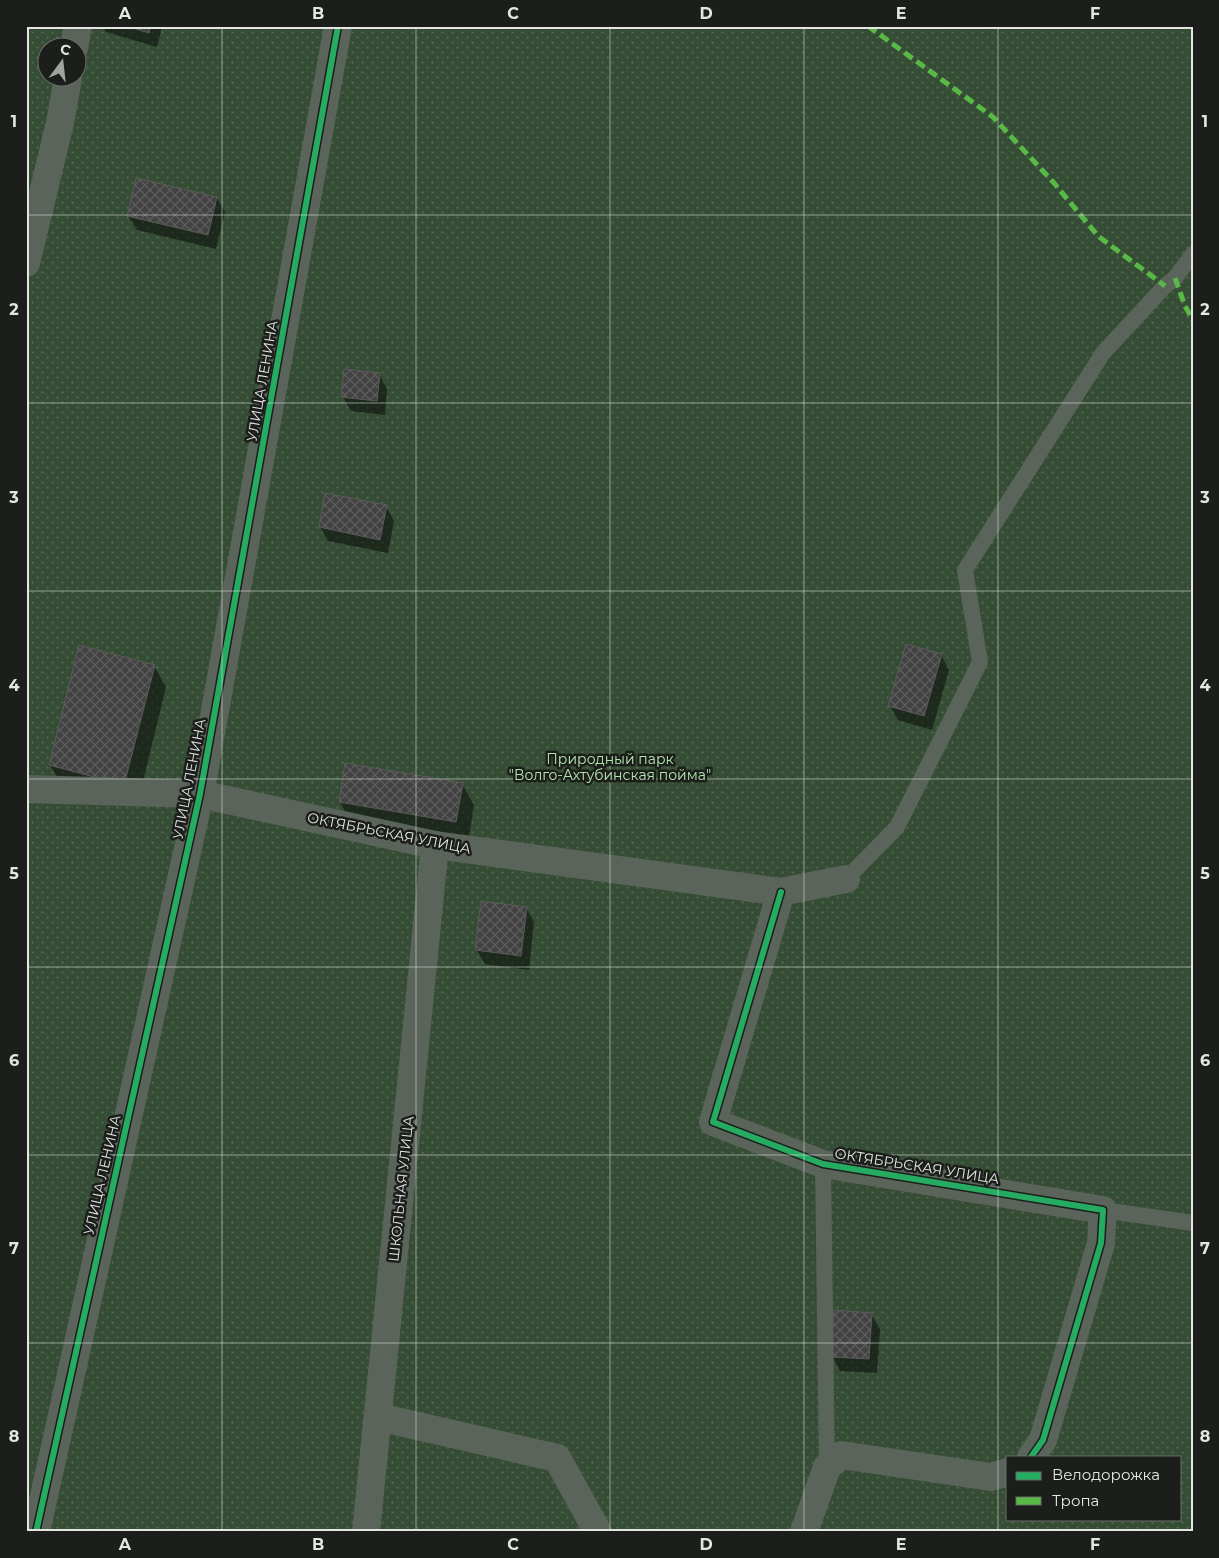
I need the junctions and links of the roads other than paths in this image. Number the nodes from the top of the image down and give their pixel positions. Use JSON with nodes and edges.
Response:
{"nodes":[{"id":1,"x":338,"y":26,"type":"edge"},
{"id":2,"x":66,"y":88,"type":"edge"},
{"id":3,"x":1193,"y":254,"type":"edge"},
{"id":4,"x":26,"y":263,"type":"edge"},
{"id":5,"x":26,"y":789,"type":"edge"},
{"id":6,"x":200,"y":794,"type":"junction"},
{"id":7,"x":436,"y":845,"type":"junction"},
{"id":8,"x":846,"y":879,"type":"joint"},
{"id":9,"x":781,"y":892,"type":"junction"},
{"id":10,"x":823,"y":1164,"type":"junction"},
{"id":11,"x":1103,"y":1210,"type":"junction"},
{"id":12,"x":1193,"y":1223,"type":"edge"},
{"id":13,"x":378,"y":1417,"type":"junction"},
{"id":14,"x":1032,"y":1456,"type":"edge"},
{"id":15,"x":826,"y":1467,"type":"junction"},
{"id":16,"x":1006,"y":1473,"type":"edge"},
{"id":17,"x":36,"y":1532,"type":"edge"},
{"id":18,"x":366,"y":1532,"type":"edge"},
{"id":19,"x":598,"y":1532,"type":"edge"},
{"id":20,"x":804,"y":1532,"type":"edge"}],
"edges":[{"from":1,"to":6,"type":"street","name":"УЛИЦА ЛЕНИНА"},
{"from":2,"to":4,"type":"street"},
{"from":3,"to":8,"type":"lane"},
{"from":5,"to":6,"type":"street","name":"ОКТЯБРЬСКАЯ УЛИЦА"},
{"from":6,"to":7,"type":"street","name":"ОКТЯБРЬСКАЯ УЛИЦА"},
{"from":6,"to":17,"type":"street","name":"УЛИЦА ЛЕНИНА"},
{"from":7,"to":9,"type":"street","name":"ОКТЯБРЬСКАЯ УЛИЦА"},
{"from":7,"to":13,"type":"street","name":"ШКОЛЬНАЯ УЛИЦА"},
{"from":8,"to":9,"type":"street","name":"ОКТЯБРЬСКАЯ УЛИЦА"},
{"from":9,"to":10,"type":"street","name":"ОКТЯБРЬСКАЯ УЛИЦА"},
{"from":10,"to":11,"type":"street","name":"ОКТЯБРЬСКАЯ УЛИЦА"},
{"from":10,"to":15,"type":"lane"},
{"from":11,"to":12,"type":"lane"},
{"from":11,"to":14,"type":"street"},
{"from":13,"to":18,"type":"street","name":"ШКОЛЬНАЯ УЛИЦА"},
{"from":13,"to":19,"type":"street"},
{"from":15,"to":16,"type":"street"},
{"from":15,"to":20,"type":"street"}]}
